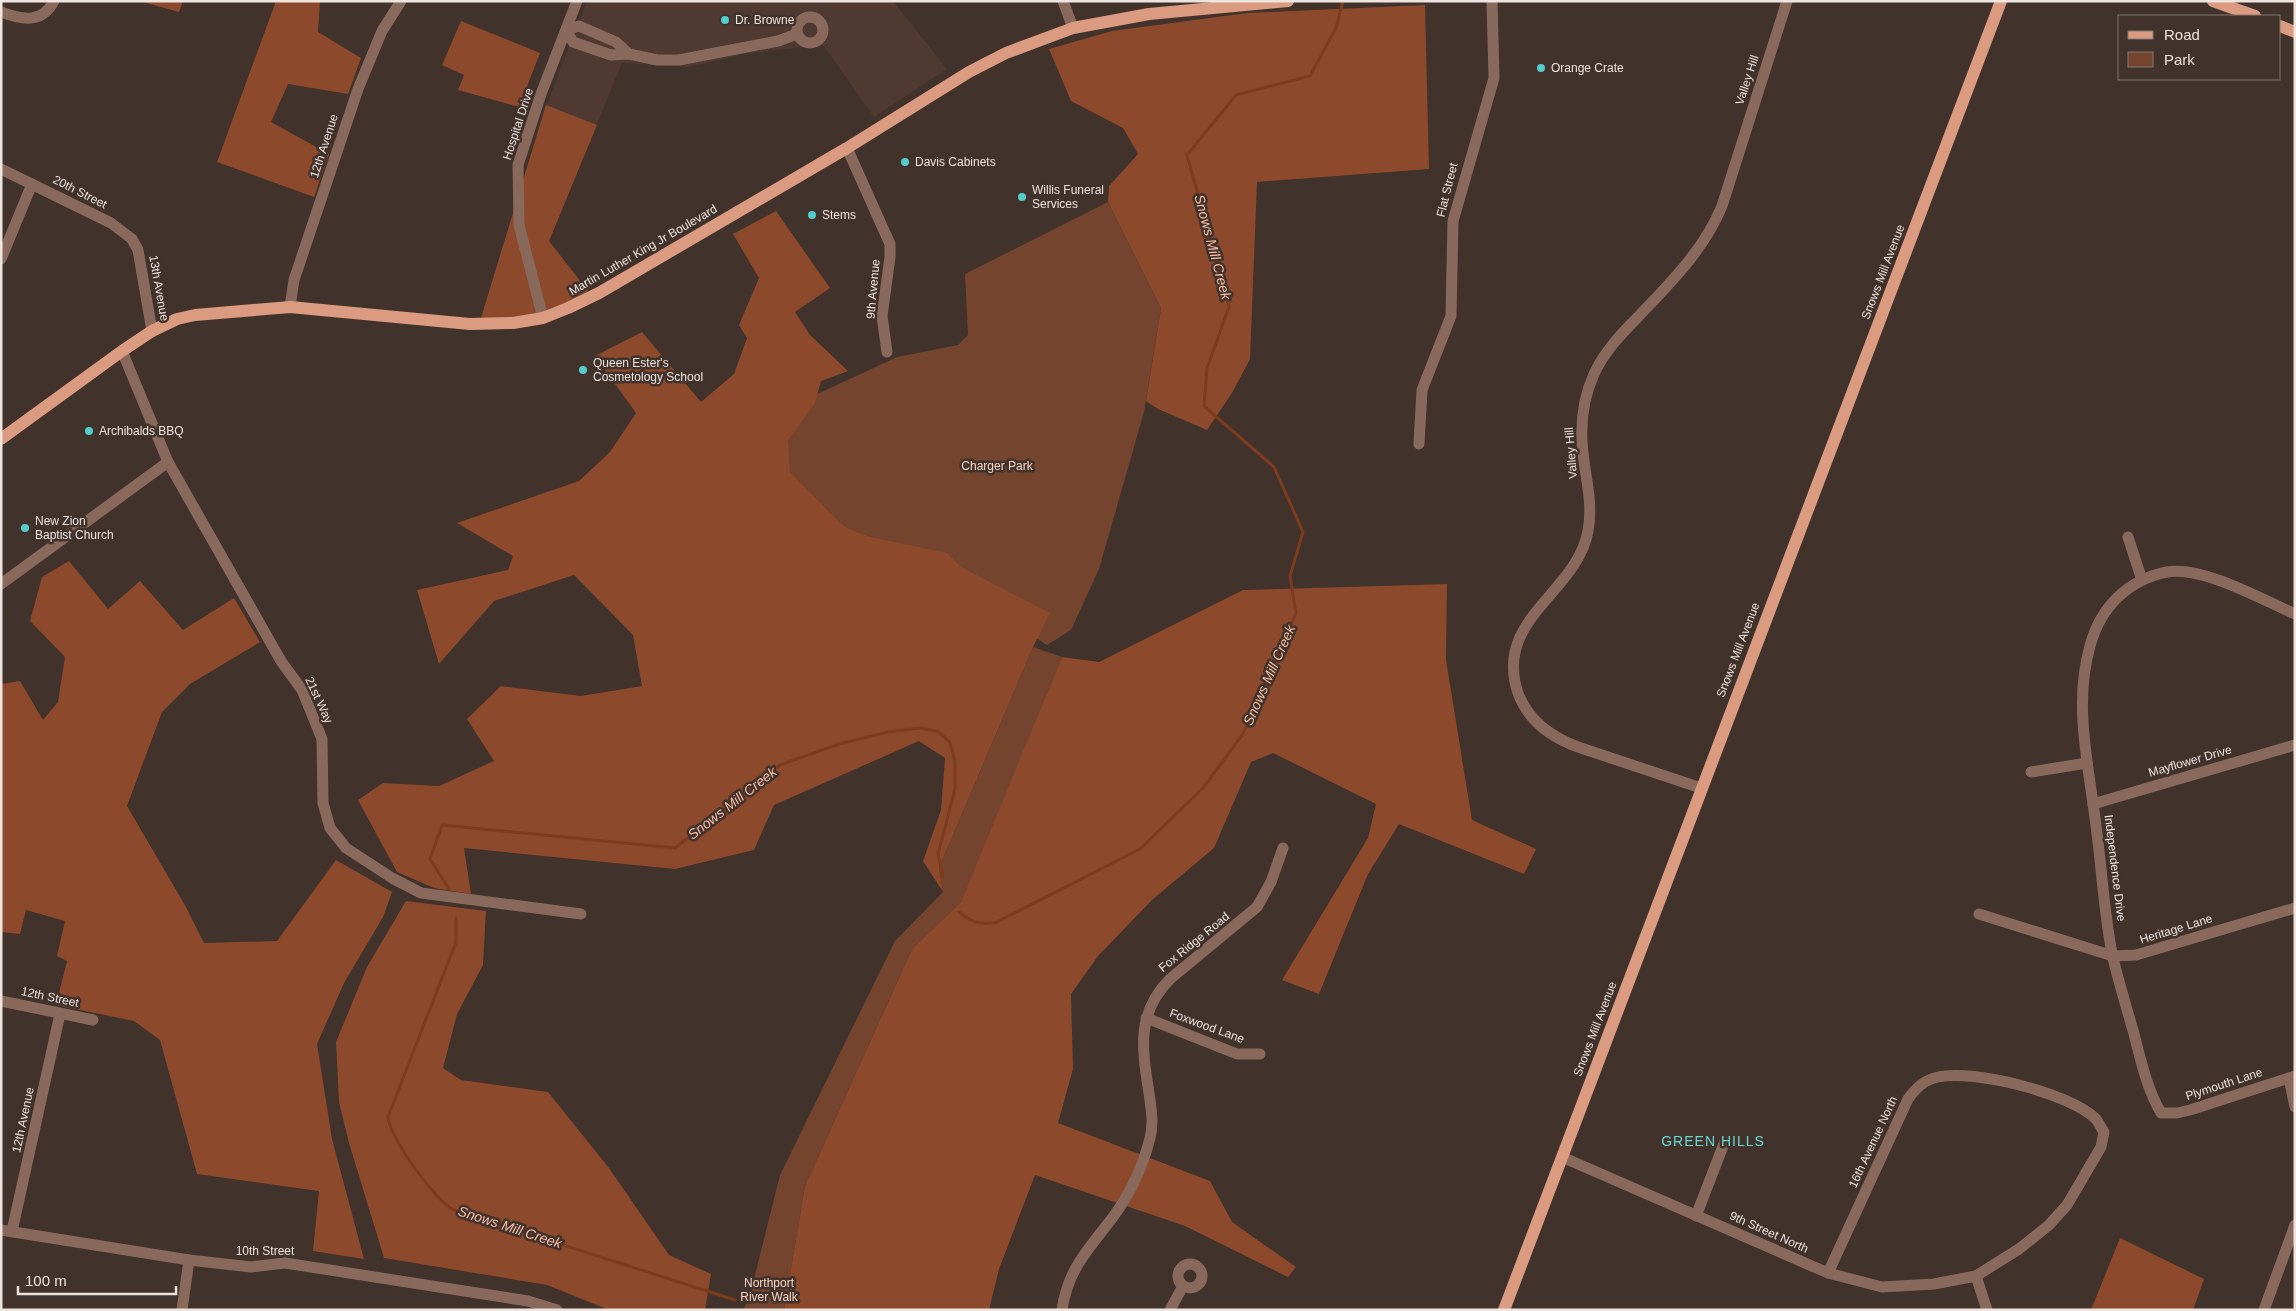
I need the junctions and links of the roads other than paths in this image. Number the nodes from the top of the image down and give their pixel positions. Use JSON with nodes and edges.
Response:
{"nodes":[{"id":1,"x":54,"y":1,"type":"edge"},
{"id":2,"x":401,"y":1,"type":"edge"},
{"id":3,"x":577,"y":1,"type":"edge"},
{"id":4,"x":1063,"y":1,"type":"edge"},
{"id":5,"x":1282,"y":1,"type":"edge"},
{"id":6,"x":1288,"y":1,"type":"edge"},
{"id":7,"x":1492,"y":1,"type":"edge"},
{"id":8,"x":1787,"y":1,"type":"edge"},
{"id":9,"x":2001,"y":1,"type":"edge"},
{"id":10,"x":2213,"y":1,"type":"edge"},
{"id":11,"x":1248,"y":3,"type":"edge"},
{"id":12,"x":1,"y":12,"type":"edge"},
{"id":13,"x":2252,"y":15,"type":"edge"},
{"id":14,"x":2281,"y":26,"type":"edge"},
{"id":15,"x":1074,"y":28,"type":"junction"},
{"id":16,"x":566,"y":30,"type":"junction"},
{"id":17,"x":2295,"y":32,"type":"edge"},
{"id":18,"x":797,"y":34,"type":"dead end"},
{"id":19,"x":629,"y":54,"type":"junction"},
{"id":20,"x":847,"y":148,"type":"junction"},
{"id":21,"x":1,"y":169,"type":"edge"},
{"id":22,"x":32,"y":184,"type":"junction"},
{"id":23,"x":138,"y":250,"type":"joint"},
{"id":24,"x":1,"y":259,"type":"edge"},
{"id":25,"x":290,"y":307,"type":"junction"},
{"id":26,"x":542,"y":318,"type":"junction"},
{"id":27,"x":152,"y":331,"type":"junction"},
{"id":28,"x":122,"y":351,"type":"junction"},
{"id":29,"x":887,"y":352,"type":"dead end"},
{"id":30,"x":1,"y":439,"type":"edge"},
{"id":31,"x":1419,"y":444,"type":"dead end"},
{"id":32,"x":168,"y":462,"type":"junction"},
{"id":33,"x":2128,"y":537,"type":"dead end"},
{"id":34,"x":2142,"y":580,"type":"junction"},
{"id":35,"x":1,"y":584,"type":"edge"},
{"id":36,"x":2295,"y":614,"type":"edge"},
{"id":37,"x":2295,"y":745,"type":"edge"},
{"id":38,"x":2087,"y":763,"type":"junction"},
{"id":39,"x":2031,"y":772,"type":"dead end"},
{"id":40,"x":1701,"y":788,"type":"junction"},
{"id":41,"x":2093,"y":804,"type":"junction"},
{"id":42,"x":1283,"y":848,"type":"dead end"},
{"id":43,"x":2295,"y":908,"type":"edge"},
{"id":44,"x":581,"y":914,"type":"dead end"},
{"id":45,"x":1979,"y":914,"type":"dead end"},
{"id":46,"x":2113,"y":956,"type":"junction"},
{"id":47,"x":1,"y":1001,"type":"edge"},
{"id":48,"x":60,"y":1014,"type":"junction"},
{"id":49,"x":1146,"y":1018,"type":"junction"},
{"id":50,"x":93,"y":1020,"type":"dead end"},
{"id":51,"x":1260,"y":1054,"type":"dead end"},
{"id":52,"x":2292,"y":1077,"type":"edge"},
{"id":53,"x":2295,"y":1107,"type":"edge"},
{"id":54,"x":2161,"y":1113,"type":"joint"},
{"id":55,"x":1725,"y":1141,"type":"dead end"},
{"id":56,"x":1562,"y":1157,"type":"junction"},
{"id":57,"x":1696,"y":1216,"type":"junction"},
{"id":58,"x":2295,"y":1225,"type":"edge"},
{"id":59,"x":7,"y":1231,"type":"edge"},
{"id":60,"x":188,"y":1260,"type":"junction"},
{"id":61,"x":1828,"y":1273,"type":"junction"},
{"id":62,"x":1976,"y":1276,"type":"junction"},
{"id":63,"x":1183,"y":1286,"type":"dead end"},
{"id":64,"x":525,"y":1305,"type":"edge"},
{"id":65,"x":182,"y":1310,"type":"edge"},
{"id":66,"x":557,"y":1310,"type":"edge"},
{"id":67,"x":1062,"y":1310,"type":"edge"},
{"id":68,"x":1170,"y":1310,"type":"edge"},
{"id":69,"x":1504,"y":1310,"type":"edge"},
{"id":70,"x":1987,"y":1310,"type":"edge"},
{"id":71,"x":2264,"y":1310,"type":"edge"}],
"edges":[{"from":1,"to":12,"type":"street"},
{"from":2,"to":25,"type":"street","name":"12th Avenue"},
{"from":3,"to":16,"type":"street","name":"Hospital Drive"},
{"from":4,"to":15,"type":"street"},
{"from":5,"to":6,"type":"main road","name":"Martin Luther King Jr Boulevard"},
{"from":5,"to":11,"type":"main road","name":"Martin Luther King Jr Boulevard"},
{"from":7,"to":31,"type":"street","name":"Flat Street"},
{"from":8,"to":40,"type":"street","name":"Valley Hill"},
{"from":9,"to":40,"type":"main road","name":"Snows Mill Avenue"},
{"from":10,"to":13,"type":"main road"},
{"from":11,"to":15,"type":"main road","name":"Martin Luther King Jr Boulevard"},
{"from":14,"to":17,"type":"main road"},
{"from":15,"to":20,"type":"main road","name":"Martin Luther King Jr Boulevard"},
{"from":16,"to":19,"type":"street"},
{"from":16,"to":19,"type":"street"},
{"from":16,"to":26,"type":"street","name":"Hospital Drive"},
{"from":18,"to":19,"type":"street"},
{"from":20,"to":26,"type":"main road","name":"Martin Luther King Jr Boulevard"},
{"from":20,"to":29,"type":"street","name":"9th Avenue"},
{"from":21,"to":22,"type":"street","name":"20th Street"},
{"from":22,"to":23,"type":"street","name":"20th Street"},
{"from":22,"to":24,"type":"street"},
{"from":23,"to":27,"type":"street","name":"13th Avenue"},
{"from":25,"to":26,"type":"main road","name":"Martin Luther King Jr Boulevard"},
{"from":25,"to":27,"type":"main road","name":"Martin Luther King Jr Boulevard"},
{"from":27,"to":28,"type":"main road","name":"Martin Luther King Jr Boulevard"},
{"from":28,"to":30,"type":"main road","name":"Martin Luther King Jr Boulevard"},
{"from":28,"to":32,"type":"street","name":"21st Way"},
{"from":32,"to":35,"type":"street"},
{"from":32,"to":44,"type":"street","name":"21st Way"},
{"from":33,"to":34,"type":"street"},
{"from":34,"to":36,"type":"street","name":"Independence Drive"},
{"from":34,"to":38,"type":"street","name":"Independence Drive"},
{"from":37,"to":41,"type":"street","name":"Mayflower Drive"},
{"from":38,"to":39,"type":"street"},
{"from":38,"to":41,"type":"street","name":"Independence Drive"},
{"from":40,"to":56,"type":"main road","name":"Snows Mill Avenue"},
{"from":41,"to":46,"type":"street","name":"Independence Drive"},
{"from":42,"to":49,"type":"street","name":"Fox Ridge Road"},
{"from":43,"to":46,"type":"street","name":"Heritage Lane"},
{"from":45,"to":46,"type":"street","name":"Heritage Lane"},
{"from":46,"to":54,"type":"street","name":"Independence Drive"},
{"from":47,"to":48,"type":"street","name":"12th Street"},
{"from":48,"to":50,"type":"street","name":"12th Street"},
{"from":48,"to":59,"type":"street","name":"12th Avenue"},
{"from":49,"to":51,"type":"street","name":"Foxwood Lane"},
{"from":49,"to":67,"type":"street","name":"Fox Ridge Road"},
{"from":52,"to":53,"type":"street"},
{"from":52,"to":54,"type":"street","name":"Plymouth Lane"},
{"from":55,"to":57,"type":"street"},
{"from":56,"to":57,"type":"street","name":"9th Street North"},
{"from":56,"to":69,"type":"main road","name":"Snows Mill Avenue"},
{"from":57,"to":61,"type":"street","name":"9th Street North"},
{"from":58,"to":71,"type":"street"},
{"from":59,"to":60,"type":"street","name":"10th Street"},
{"from":60,"to":64,"type":"street","name":"10th Street"},
{"from":60,"to":65,"type":"street"},
{"from":61,"to":62,"type":"street","name":"9th Street North"},
{"from":61,"to":62,"type":"street","name":"16th Avenue North"},
{"from":62,"to":70,"type":"street"},
{"from":63,"to":68,"type":"street"},
{"from":64,"to":66,"type":"street","name":"10th Street"}]}
